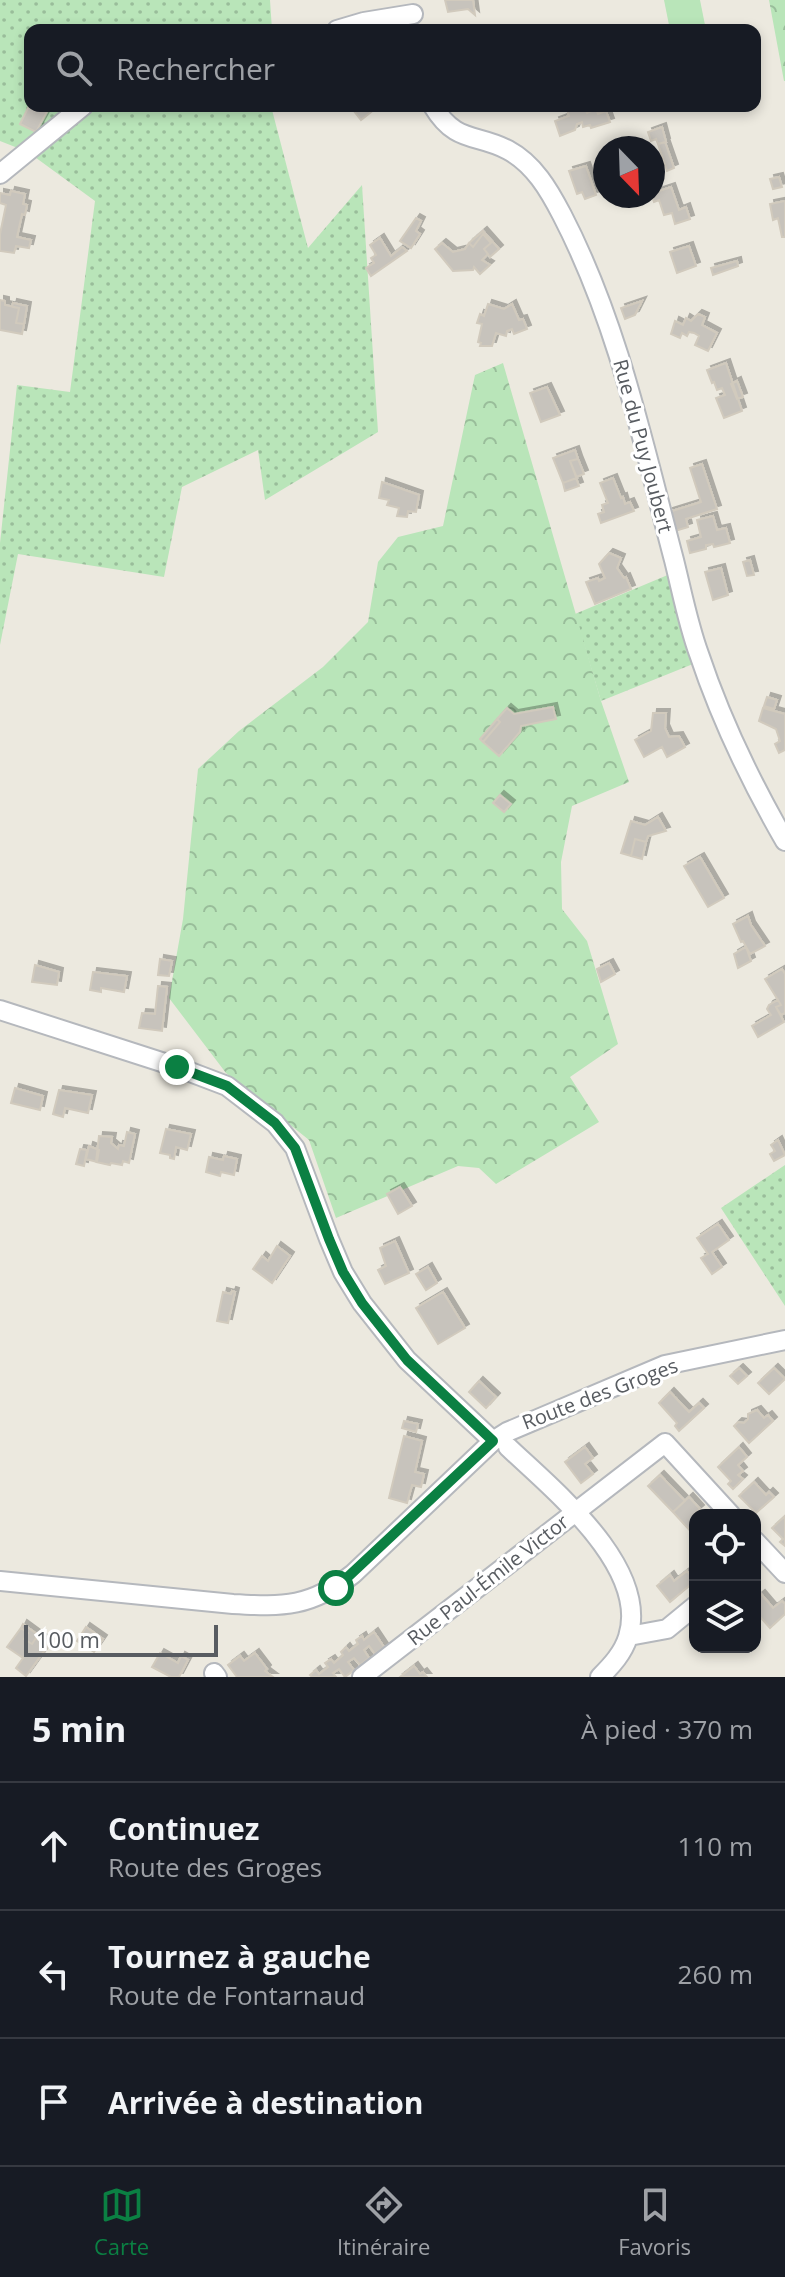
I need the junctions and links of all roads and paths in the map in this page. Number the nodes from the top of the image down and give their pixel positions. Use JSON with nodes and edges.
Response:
{"nodes":[{"id":1,"x":413,"y":15,"type":"edge"},
{"id":2,"x":357,"y":24,"type":"edge"},
{"id":3,"x":76,"y":112,"type":"edge"},
{"id":4,"x":436,"y":112,"type":"edge"},
{"id":5,"x":0,"y":174,"type":"edge"},
{"id":6,"x":785,"y":841,"type":"edge"},
{"id":7,"x":0,"y":1010,"type":"edge"},
{"id":8,"x":785,"y":1340,"type":"edge"},
{"id":9,"x":500,"y":1444,"type":"junction"},
{"id":10,"x":726,"y":1509,"type":"edge"},
{"id":11,"x":576,"y":1512,"type":"junction"},
{"id":12,"x":761,"y":1552,"type":"edge"},
{"id":13,"x":785,"y":1573,"type":"edge"},
{"id":14,"x":0,"y":1581,"type":"edge"},
{"id":15,"x":689,"y":1611,"type":"edge"},
{"id":16,"x":629,"y":1636,"type":"junction"},
{"id":17,"x":386,"y":1670,"type":"edge"},
{"id":18,"x":362,"y":1677,"type":"edge"},
{"id":19,"x":600,"y":1677,"type":"edge"}],
"edges":[{"from":1,"to":2,"type":"street"},
{"from":3,"to":5,"type":"street"},
{"from":4,"to":6,"type":"street","name":"Rue du Puy Joubert"},
{"from":7,"to":9,"type":"street"},
{"from":8,"to":9,"type":"street","name":"Route des Groges"},
{"from":9,"to":11,"type":"street"},
{"from":9,"to":14,"type":"street","name":"Route des Groges"},
{"from":10,"to":11,"type":"street","name":"Rue Paul-Émile Victor"},
{"from":11,"to":16,"type":"street"},
{"from":11,"to":17,"type":"street","name":"Rue Paul-Émile Victor"},
{"from":12,"to":13,"type":"street"},
{"from":15,"to":16,"type":"street"},
{"from":16,"to":19,"type":"street"},
{"from":17,"to":18,"type":"street","name":"Rue Paul-Émile Victor"}]}
